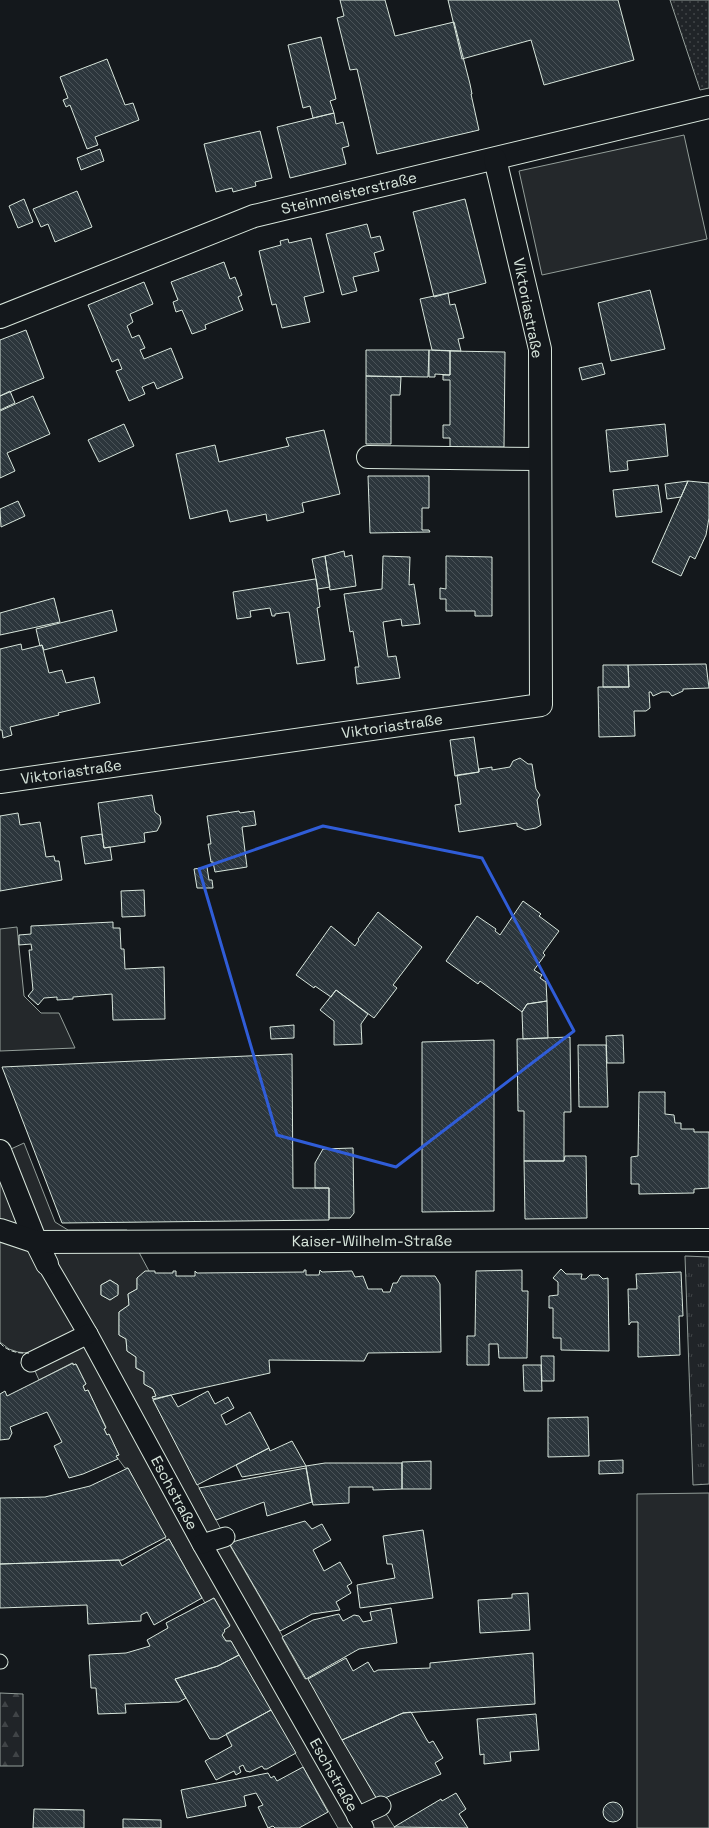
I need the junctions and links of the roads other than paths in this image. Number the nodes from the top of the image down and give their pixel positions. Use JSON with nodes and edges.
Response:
{"nodes":[{"id":1,"x":709,"y":107,"type":"edge"},
{"id":2,"x":495,"y":159,"type":"junction"},
{"id":3,"x":0,"y":317,"type":"edge"},
{"id":4,"x":368,"y":457,"type":"dead end"},
{"id":5,"x":539,"y":459,"type":"junction"},
{"id":6,"x":0,"y":782,"type":"edge"},
{"id":7,"x":0,"y":1151,"type":"edge"},
{"id":8,"x":0,"y":1230,"type":"edge"},
{"id":9,"x":709,"y":1240,"type":"edge"},
{"id":10,"x":36,"y":1242,"type":"junction"},
{"id":11,"x":47,"y":1264,"type":"joint"},
{"id":12,"x":88,"y":1334,"type":"junction"},
{"id":13,"x":31,"y":1362,"type":"dead end"},
{"id":14,"x":225,"y":1537,"type":"dead end"},
{"id":15,"x":202,"y":1544,"type":"junction"},
{"id":16,"x":381,"y":1806,"type":"dead end"},
{"id":17,"x":360,"y":1822,"type":"edge"}],
"edges":[{"from":1,"to":2,"type":"street","name":"Steinmeisterstraße"},
{"from":2,"to":3,"type":"street","name":"Steinmeisterstraße"},
{"from":2,"to":5,"type":"street","name":"Viktoriastraße"},
{"from":4,"to":5,"type":"street"},
{"from":5,"to":6,"type":"street","name":"Viktoriastraße"},
{"from":7,"to":10,"type":"street","name":"Eschstraße"},
{"from":8,"to":10,"type":"street","name":"Kaiser-Wilhelm-Straße"},
{"from":9,"to":10,"type":"street","name":"Kaiser-Wilhelm-Straße"},
{"from":10,"to":11,"type":"street","name":"Eschstraße"},
{"from":11,"to":12,"type":"street","name":"Eschstraße"},
{"from":12,"to":13,"type":"street"},
{"from":12,"to":15,"type":"street","name":"Eschstraße"},
{"from":14,"to":15,"type":"street"},
{"from":15,"to":17,"type":"street","name":"Eschstraße"},
{"from":16,"to":17,"type":"street"}]}
